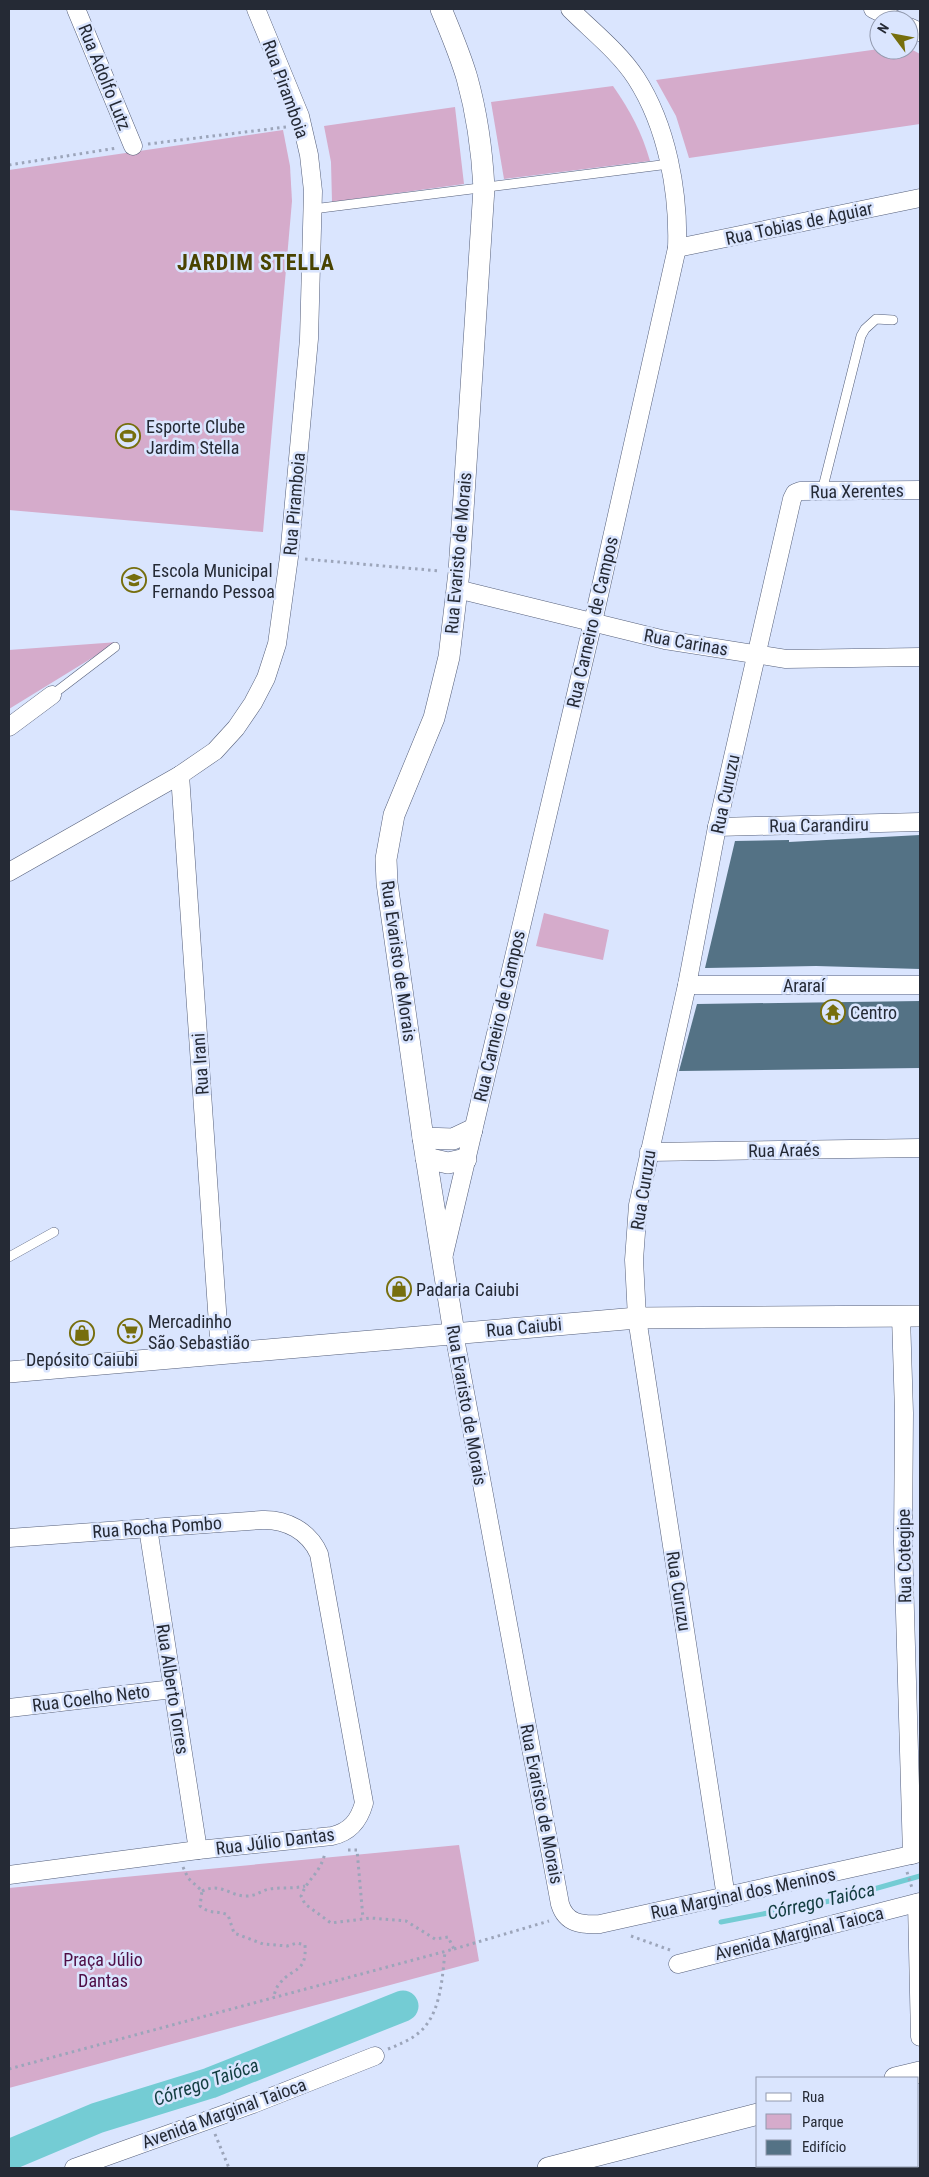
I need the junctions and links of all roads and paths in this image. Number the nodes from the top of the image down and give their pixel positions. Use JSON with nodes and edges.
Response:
{"nodes":[{"id":1,"x":76,"y":9,"type":"edge"},
{"id":2,"x":256,"y":9,"type":"edge"},
{"id":3,"x":441,"y":9,"type":"edge"},
{"id":4,"x":570,"y":9,"type":"edge"},
{"id":5,"x":302,"y":125,"type":"junction"},
{"id":6,"x":133,"y":146,"type":"junction"},
{"id":7,"x":669,"y":164,"type":"junction"},
{"id":8,"x":9,"y":165,"type":"edge"},
{"id":9,"x":484,"y":188,"type":"junction"},
{"id":10,"x":920,"y":198,"type":"edge"},
{"id":11,"x":312,"y":209,"type":"junction"},
{"id":12,"x":677,"y":248,"type":"junction"},
{"id":13,"x":893,"y":320,"type":"dead end"},
{"id":14,"x":920,"y":490,"type":"edge"},
{"id":15,"x":822,"y":491,"type":"junction"},
{"id":16,"x":795,"y":493,"type":"joint"},
{"id":17,"x":289,"y":557,"type":"junction"},
{"id":18,"x":458,"y":581,"type":"junction"},
{"id":19,"x":593,"y":622,"type":"junction"},
{"id":20,"x":115,"y":647,"type":"dead end"},
{"id":21,"x":756,"y":654,"type":"junction"},
{"id":22,"x":920,"y":657,"type":"edge"},
{"id":23,"x":52,"y":695,"type":"joint"},
{"id":24,"x":9,"y":726,"type":"edge"},
{"id":25,"x":180,"y":775,"type":"junction"},
{"id":26,"x":920,"y":822,"type":"edge"},
{"id":27,"x":717,"y":827,"type":"junction"},
{"id":28,"x":9,"y":872,"type":"edge"},
{"id":29,"x":920,"y":985,"type":"edge"},
{"id":30,"x":687,"y":986,"type":"junction"},
{"id":31,"x":472,"y":1130,"type":"junction"},
{"id":32,"x":424,"y":1148,"type":"junction"},
{"id":33,"x":920,"y":1148,"type":"edge"},
{"id":34,"x":649,"y":1152,"type":"junction"},
{"id":35,"x":466,"y":1159,"type":"junction"},
{"id":36,"x":54,"y":1232,"type":"dead end"},
{"id":37,"x":9,"y":1257,"type":"edge"},
{"id":38,"x":442,"y":1262,"type":"junction"},
{"id":39,"x":911,"y":1316,"type":"edge"},
{"id":40,"x":637,"y":1318,"type":"junction"},
{"id":41,"x":454,"y":1333,"type":"junction"},
{"id":42,"x":220,"y":1353,"type":"junction"},
{"id":43,"x":11,"y":1367,"type":"edge"},
{"id":44,"x":148,"y":1528,"type":"junction"},
{"id":45,"x":302,"y":1532,"type":"joint"},
{"id":46,"x":9,"y":1538,"type":"edge"},
{"id":47,"x":173,"y":1689,"type":"junction"},
{"id":48,"x":9,"y":1708,"type":"edge"},
{"id":49,"x":341,"y":1851,"type":"dead end"},
{"id":50,"x":325,"y":1852,"type":"junction"},
{"id":51,"x":333,"y":1852,"type":"dead end"},
{"id":52,"x":315,"y":1853,"type":"dead end"},
{"id":53,"x":195,"y":1857,"type":"junction"},
{"id":54,"x":913,"y":1858,"type":"edge"},
{"id":55,"x":9,"y":1875,"type":"edge"},
{"id":56,"x":305,"y":1886,"type":"junction"},
{"id":57,"x":202,"y":1891,"type":"junction"},
{"id":58,"x":726,"y":1897,"type":"junction"},
{"id":59,"x":917,"y":1900,"type":"edge"},
{"id":60,"x":567,"y":1916,"type":"junction"},
{"id":61,"x":364,"y":1918,"type":"junction"},
{"id":62,"x":628,"y":1935,"type":"dead end"},
{"id":63,"x":454,"y":1950,"type":"junction"},
{"id":64,"x":445,"y":1952,"type":"junction"},
{"id":65,"x":686,"y":1961,"type":"joint"},
{"id":66,"x":272,"y":1998,"type":"junction"},
{"id":67,"x":920,"y":2037,"type":"edge"},
{"id":68,"x":374,"y":2056,"type":"joint"},
{"id":69,"x":9,"y":2069,"type":"edge"},
{"id":70,"x":920,"y":2072,"type":"edge"},
{"id":71,"x":899,"y":2077,"type":"edge"},
{"id":72,"x":756,"y":2115,"type":"edge"},
{"id":73,"x":210,"y":2120,"type":"junction"},
{"id":74,"x":590,"y":2163,"type":"edge"},
{"id":75,"x":74,"y":2168,"type":"edge"},
{"id":76,"x":228,"y":2168,"type":"edge"},
{"id":77,"x":548,"y":2168,"type":"edge"}],
"edges":[{"from":1,"to":6,"type":"street","name":"Rua Adolfo Lutz"},
{"from":2,"to":5,"type":"street","name":"Rua Piramboia"},
{"from":3,"to":9,"type":"street","name":"Rua Evaristo de Morais"},
{"from":4,"to":7,"type":"street","name":"Rua Carneiro de Campos"},
{"from":5,"to":6,"type":"path"},
{"from":5,"to":11,"type":"street","name":"Rua Piramboia"},
{"from":6,"to":8,"type":"path"},
{"from":7,"to":9,"type":"lane"},
{"from":7,"to":12,"type":"street","name":"Rua Carneiro de Campos"},
{"from":9,"to":11,"type":"lane"},
{"from":9,"to":18,"type":"street","name":"Rua Evaristo de Morais"},
{"from":10,"to":12,"type":"street","name":"Rua Tobias de Aguiar"},
{"from":11,"to":17,"type":"street","name":"Rua Piramboia"},
{"from":12,"to":19,"type":"street","name":"Rua Carneiro de Campos"},
{"from":13,"to":15,"type":"lane"},
{"from":14,"to":15,"type":"street","name":"Rua Xerentes"},
{"from":15,"to":16,"type":"street","name":"Rua Xerentes"},
{"from":16,"to":21,"type":"street","name":"Rua Curuzu"},
{"from":17,"to":18,"type":"path"},
{"from":17,"to":25,"type":"street","name":"Rua Piramboia"},
{"from":18,"to":19,"type":"street","name":"Rua Carinas"},
{"from":18,"to":32,"type":"street","name":"Rua Evaristo de Morais"},
{"from":19,"to":21,"type":"street","name":"Rua Carinas"},
{"from":19,"to":31,"type":"street","name":"Rua Carneiro de Campos"},
{"from":20,"to":23,"type":"lane"},
{"from":21,"to":22,"type":"street","name":"Rua Carinas"},
{"from":21,"to":27,"type":"street","name":"Rua Curuzu"},
{"from":23,"to":24,"type":"street"},
{"from":25,"to":28,"type":"street","name":"Rua Piramboia"},
{"from":25,"to":42,"type":"street","name":"Rua Irani"},
{"from":26,"to":27,"type":"street","name":"Rua Carandiru"},
{"from":27,"to":30,"type":"street","name":"Rua Curuzu"},
{"from":29,"to":30,"type":"street","name":"Araraí"},
{"from":30,"to":34,"type":"street","name":"Rua Curuzu"},
{"from":31,"to":32,"type":"street"},
{"from":31,"to":35,"type":"street","name":"Rua Carneiro de Campos"},
{"from":32,"to":35,"type":"street"},
{"from":32,"to":38,"type":"street","name":"Rua Evaristo de Morais"},
{"from":33,"to":34,"type":"street","name":"Rua Araés"},
{"from":34,"to":40,"type":"street","name":"Rua Curuzu"},
{"from":35,"to":38,"type":"street","name":"Rua Carneiro de Campos"},
{"from":36,"to":37,"type":"lane"},
{"from":38,"to":41,"type":"street","name":"Rua Evaristo de Morais"},
{"from":39,"to":40,"type":"street","name":"Rua Caiubi"},
{"from":39,"to":54,"type":"street","name":"Rua Cotegipe"},
{"from":40,"to":41,"type":"street","name":"Rua Caiubi"},
{"from":40,"to":58,"type":"street","name":"Rua Curuzu"},
{"from":41,"to":42,"type":"street","name":"Rua Caiubi"},
{"from":41,"to":60,"type":"street","name":"Rua Evaristo de Morais"},
{"from":42,"to":43,"type":"street","name":"Rua Caiubi"},
{"from":44,"to":45,"type":"street","name":"Rua Rocha Pombo"},
{"from":44,"to":46,"type":"street","name":"Rua Rocha Pombo"},
{"from":44,"to":47,"type":"street","name":"Rua Alberto Torres"},
{"from":45,"to":53,"type":"street","name":"Rua Júlio Dantas"},
{"from":47,"to":48,"type":"street","name":"Rua Coelho Neto"},
{"from":47,"to":53,"type":"street","name":"Rua Alberto Torres"},
{"from":49,"to":61,"type":"path"},
{"from":50,"to":51,"type":"path"},
{"from":50,"to":52,"type":"path"},
{"from":50,"to":56,"type":"path"},
{"from":53,"to":55,"type":"street","name":"Rua Júlio Dantas"},
{"from":53,"to":57,"type":"path"},
{"from":54,"to":58,"type":"street","name":"Rua Marginal dos Meninos"},
{"from":54,"to":59,"type":"path"},
{"from":56,"to":57,"type":"path"},
{"from":56,"to":61,"type":"path"},
{"from":57,"to":66,"type":"path"},
{"from":58,"to":60,"type":"street","name":"Rua Marginal dos Meninos"},
{"from":59,"to":65,"type":"street","name":"Avenida Marginal Taioca"},
{"from":59,"to":67,"type":"street"},
{"from":60,"to":63,"type":"path"},
{"from":61,"to":63,"type":"path"},
{"from":62,"to":65,"type":"path"},
{"from":63,"to":64,"type":"path"},
{"from":64,"to":66,"type":"path"},
{"from":64,"to":68,"type":"path"},
{"from":66,"to":69,"type":"path"},
{"from":68,"to":73,"type":"street","name":"Avenida Marginal Taioca"},
{"from":70,"to":71,"type":"street"},
{"from":72,"to":74,"type":"street"},
{"from":73,"to":75,"type":"street","name":"Avenida Marginal Taioca"},
{"from":73,"to":76,"type":"path"},
{"from":74,"to":77,"type":"street"}]}
